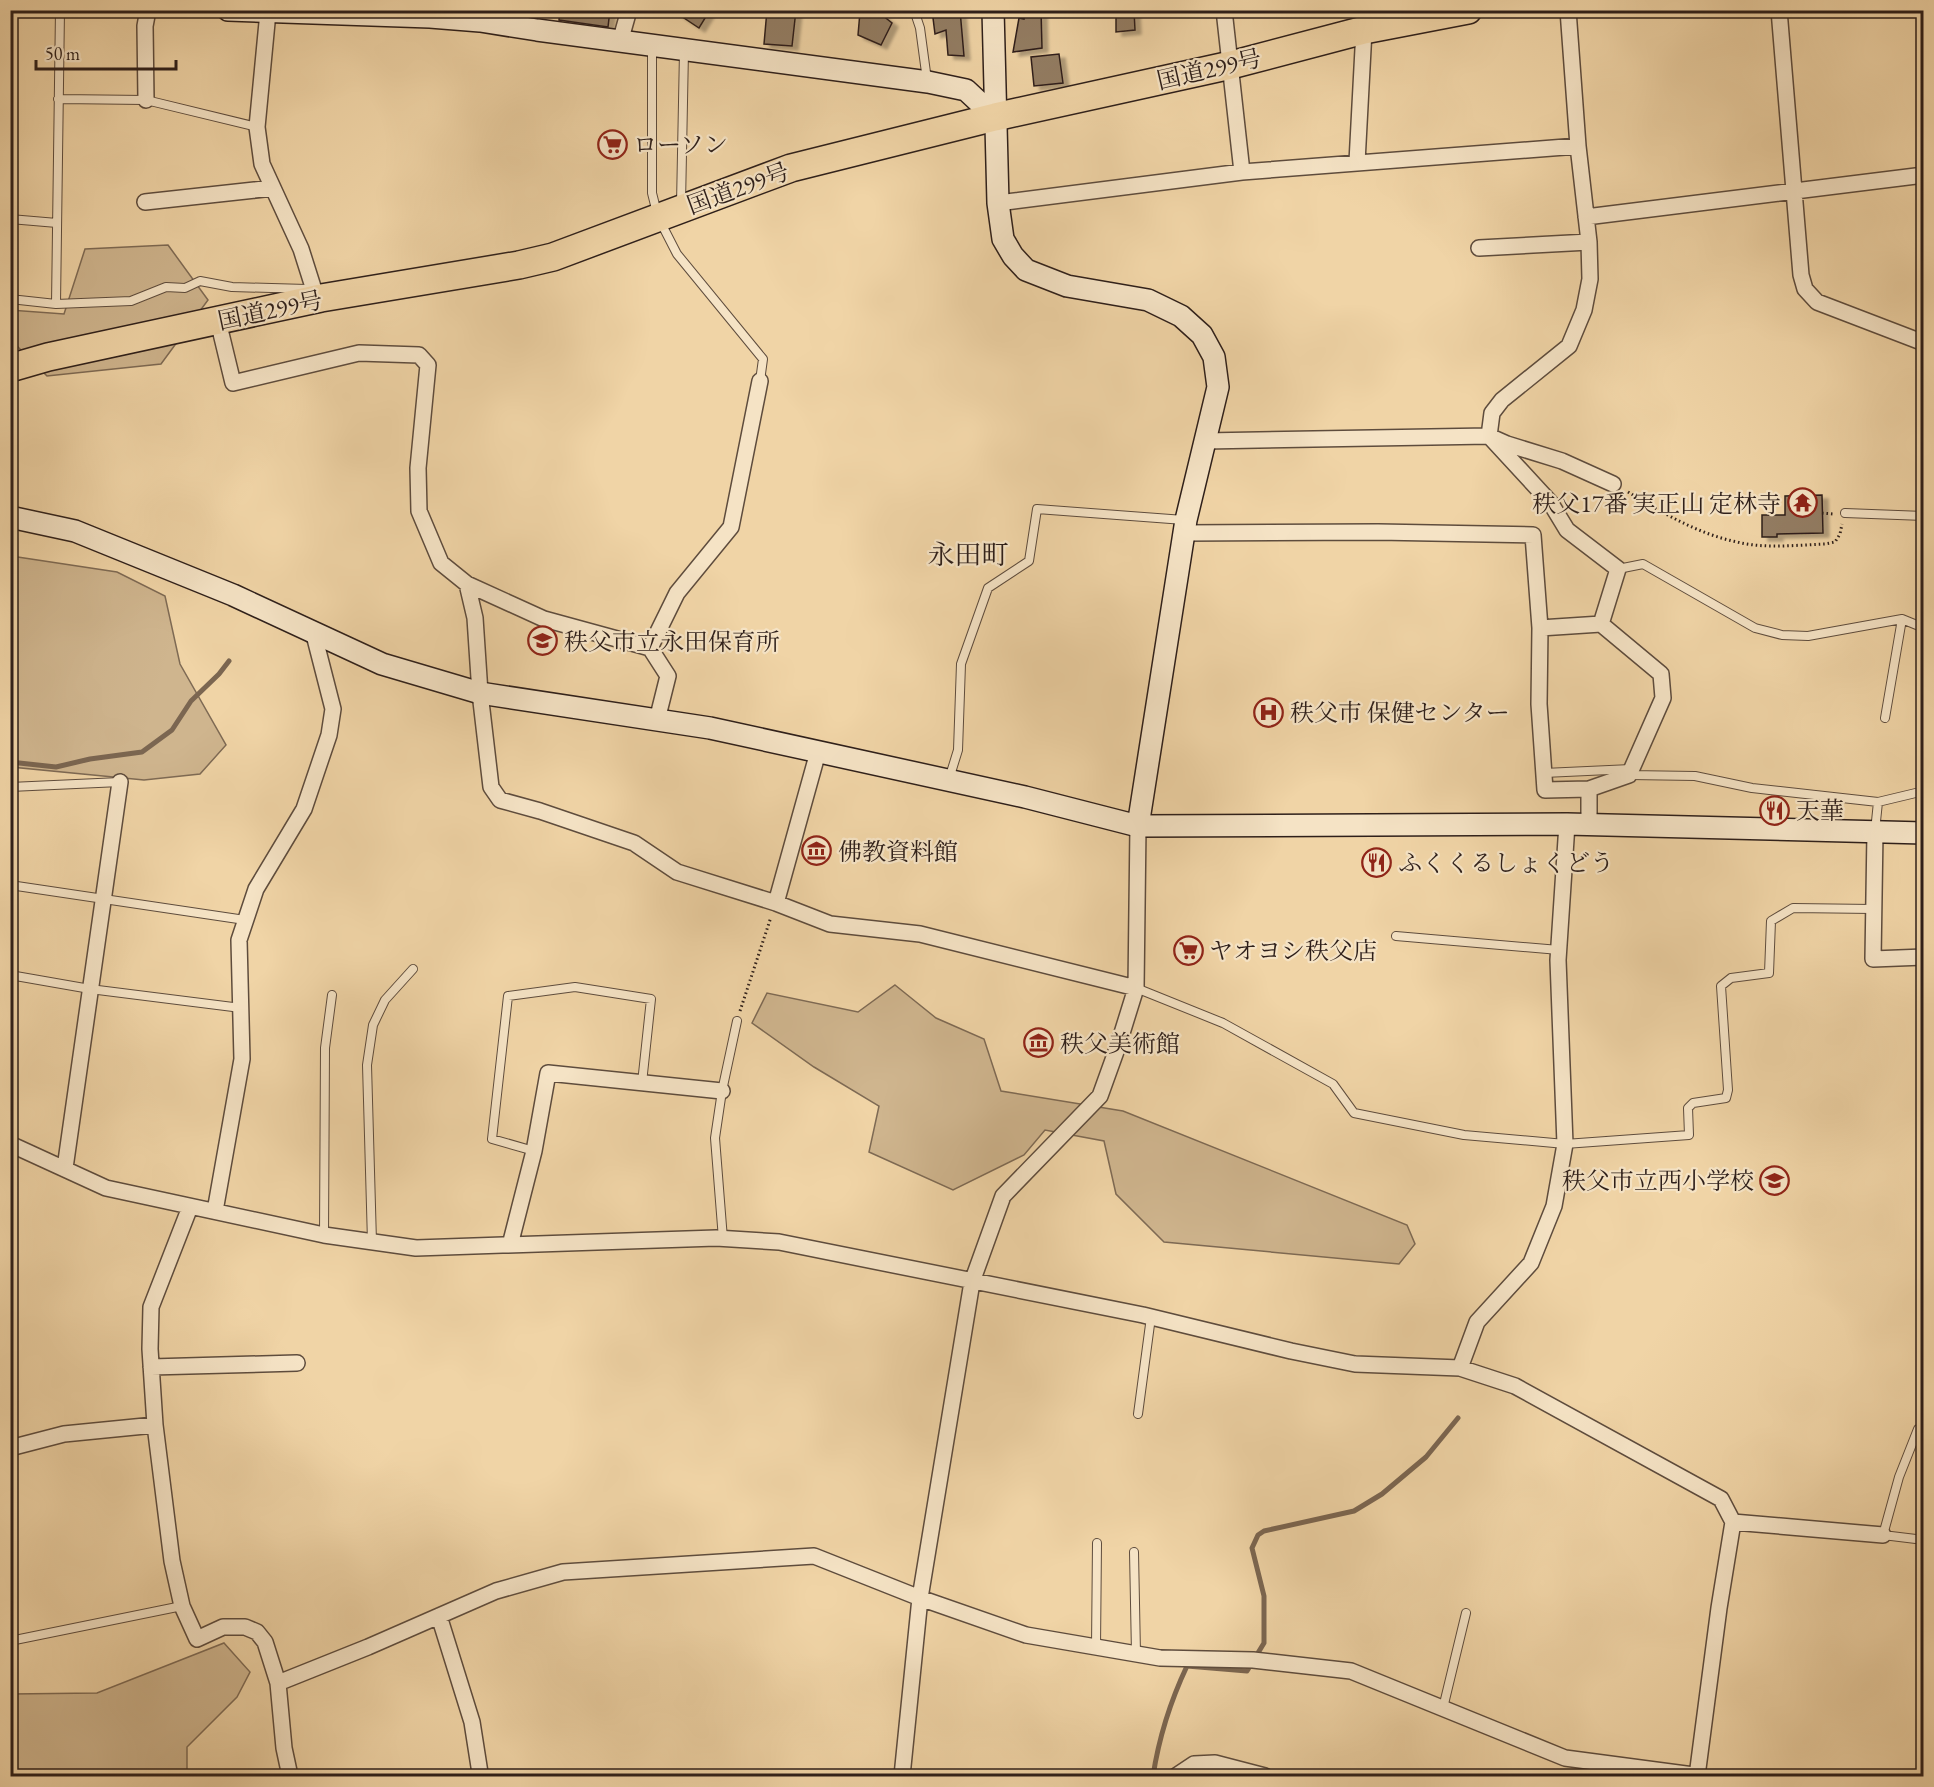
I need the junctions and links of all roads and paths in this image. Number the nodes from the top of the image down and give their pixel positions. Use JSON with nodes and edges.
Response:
{"nodes":[{"id":1,"x":60,"y":10,"type":"edge"},
{"id":2,"x":148,"y":10,"type":"edge"},
{"id":3,"x":228,"y":10,"type":"edge"},
{"id":4,"x":629,"y":10,"type":"edge"},
{"id":5,"x":914,"y":10,"type":"edge"},
{"id":6,"x":993,"y":10,"type":"edge"},
{"id":7,"x":1224,"y":10,"type":"edge"},
{"id":8,"x":1468,"y":10,"type":"edge"},
{"id":9,"x":1568,"y":10,"type":"edge"},
{"id":10,"x":1779,"y":10,"type":"edge"},
{"id":11,"x":268,"y":12,"type":"edge"},
{"id":12,"x":448,"y":14,"type":"edge"},
{"id":13,"x":1364,"y":30,"type":"junction"},
{"id":14,"x":620,"y":42,"type":"junction"},
{"id":15,"x":652,"y":46,"type":"junction"},
{"id":16,"x":684,"y":50,"type":"junction"},
{"id":17,"x":1231,"y":65,"type":"junction"},
{"id":18,"x":928,"y":82,"type":"junction"},
{"id":19,"x":58,"y":99,"type":"junction"},
{"id":20,"x":146,"y":100,"type":"junction"},
{"id":21,"x":995,"y":117,"type":"junction"},
{"id":22,"x":256,"y":127,"type":"junction"},
{"id":23,"x":1578,"y":146,"type":"junction"},
{"id":24,"x":1357,"y":162,"type":"junction"},
{"id":25,"x":1242,"y":172,"type":"junction"},
{"id":26,"x":1923,"y":175,"type":"edge"},
{"id":27,"x":273,"y":188,"type":"junction"},
{"id":28,"x":1794,"y":191,"type":"junction"},
{"id":29,"x":146,"y":202,"type":"dead end"},
{"id":30,"x":998,"y":203,"type":"junction"},
{"id":31,"x":670,"y":213,"type":"junction"},
{"id":32,"x":1587,"y":217,"type":"junction"},
{"id":33,"x":10,"y":219,"type":"edge"},
{"id":34,"x":57,"y":223,"type":"junction"},
{"id":35,"x":1589,"y":242,"type":"junction"},
{"id":36,"x":1479,"y":248,"type":"dead end"},
{"id":37,"x":318,"y":294,"type":"junction"},
{"id":38,"x":10,"y":299,"type":"edge"},
{"id":39,"x":56,"y":304,"type":"junction"},
{"id":40,"x":218,"y":321,"type":"junction"},
{"id":41,"x":1923,"y":343,"type":"edge"},
{"id":42,"x":10,"y":368,"type":"edge"},
{"id":43,"x":760,"y":381,"type":"joint"},
{"id":44,"x":1489,"y":436,"type":"junction"},
{"id":45,"x":1205,"y":441,"type":"junction"},
{"id":46,"x":1613,"y":484,"type":"joint"},
{"id":47,"x":1822,"y":513,"type":"dead end"},
{"id":48,"x":1845,"y":513,"type":"joint"},
{"id":49,"x":1834,"y":514,"type":"dead end"},
{"id":50,"x":1923,"y":516,"type":"edge"},
{"id":51,"x":10,"y":517,"type":"edge"},
{"id":52,"x":1185,"y":526,"type":"junction"},
{"id":53,"x":1618,"y":569,"type":"junction"},
{"id":54,"x":467,"y":584,"type":"junction"},
{"id":55,"x":1902,"y":619,"type":"junction"},
{"id":56,"x":1601,"y":624,"type":"junction"},
{"id":57,"x":1540,"y":628,"type":"junction"},
{"id":58,"x":1923,"y":628,"type":"edge"},
{"id":59,"x":313,"y":631,"type":"junction"},
{"id":60,"x":650,"y":648,"type":"junction"},
{"id":61,"x":480,"y":693,"type":"junction"},
{"id":62,"x":1885,"y":718,"type":"dead end"},
{"id":63,"x":657,"y":720,"type":"junction"},
{"id":64,"x":818,"y":752,"type":"junction"},
{"id":65,"x":1630,"y":772,"type":"junction"},
{"id":66,"x":1544,"y":773,"type":"junction"},
{"id":67,"x":948,"y":780,"type":"junction"},
{"id":68,"x":120,"y":782,"type":"joint"},
{"id":69,"x":10,"y":787,"type":"edge"},
{"id":70,"x":1589,"y":789,"type":"junction"},
{"id":71,"x":1923,"y":791,"type":"edge"},
{"id":72,"x":1878,"y":802,"type":"junction"},
{"id":73,"x":1567,"y":824,"type":"junction"},
{"id":74,"x":1589,"y":825,"type":"junction"},
{"id":75,"x":1138,"y":826,"type":"junction"},
{"id":76,"x":1875,"y":832,"type":"junction"},
{"id":77,"x":1923,"y":833,"type":"edge"},
{"id":78,"x":10,"y":885,"type":"edge"},
{"id":79,"x":103,"y":899,"type":"junction"},
{"id":80,"x":776,"y":903,"type":"junction"},
{"id":81,"x":1874,"y":909,"type":"junction"},
{"id":82,"x":245,"y":920,"type":"junction"},
{"id":83,"x":1396,"y":936,"type":"dead end"},
{"id":84,"x":1559,"y":950,"type":"junction"},
{"id":85,"x":1923,"y":957,"type":"edge"},
{"id":86,"x":413,"y":969,"type":"dead end"},
{"id":87,"x":10,"y":975,"type":"edge"},
{"id":88,"x":1136,"y":988,"type":"junction"},
{"id":89,"x":90,"y":989,"type":"junction"},
{"id":90,"x":332,"y":995,"type":"dead end"},
{"id":91,"x":241,"y":1008,"type":"junction"},
{"id":92,"x":737,"y":1021,"type":"joint"},
{"id":93,"x":642,"y":1083,"type":"junction"},
{"id":94,"x":722,"y":1091,"type":"junction"},
{"id":95,"x":10,"y":1144,"type":"edge"},
{"id":96,"x":1565,"y":1144,"type":"junction"},
{"id":97,"x":534,"y":1151,"type":"junction"},
{"id":98,"x":65,"y":1168,"type":"junction"},
{"id":99,"x":190,"y":1207,"type":"junction"},
{"id":100,"x":215,"y":1210,"type":"junction"},
{"id":101,"x":324,"y":1234,"type":"junction"},
{"id":102,"x":723,"y":1239,"type":"junction"},
{"id":103,"x":372,"y":1242,"type":"junction"},
{"id":104,"x":510,"y":1245,"type":"junction"},
{"id":105,"x":972,"y":1282,"type":"junction"},
{"id":106,"x":1151,"y":1317,"type":"junction"},
{"id":107,"x":297,"y":1363,"type":"dead end"},
{"id":108,"x":151,"y":1367,"type":"junction"},
{"id":109,"x":1460,"y":1368,"type":"junction"},
{"id":110,"x":1138,"y":1414,"type":"dead end"},
{"id":111,"x":155,"y":1425,"type":"junction"},
{"id":112,"x":1923,"y":1426,"type":"edge"},
{"id":113,"x":10,"y":1448,"type":"edge"},
{"id":114,"x":1733,"y":1522,"type":"junction"},
{"id":115,"x":1883,"y":1535,"type":"junction"},
{"id":116,"x":1923,"y":1540,"type":"edge"},
{"id":117,"x":1097,"y":1543,"type":"dead end"},
{"id":118,"x":1134,"y":1552,"type":"dead end"},
{"id":119,"x":920,"y":1598,"type":"junction"},
{"id":120,"x":182,"y":1606,"type":"junction"},
{"id":121,"x":1466,"y":1613,"type":"dead end"},
{"id":122,"x":440,"y":1616,"type":"junction"},
{"id":123,"x":10,"y":1641,"type":"edge"},
{"id":124,"x":1096,"y":1647,"type":"junction"},
{"id":125,"x":1136,"y":1654,"type":"junction"},
{"id":126,"x":278,"y":1683,"type":"junction"},
{"id":127,"x":1443,"y":1708,"type":"junction"},
{"id":128,"x":480,"y":1773,"type":"dead end"},
{"id":129,"x":290,"y":1776,"type":"edge"},
{"id":130,"x":902,"y":1776,"type":"edge"},
{"id":131,"x":1176,"y":1776,"type":"edge"},
{"id":132,"x":1265,"y":1776,"type":"edge"},
{"id":133,"x":1689,"y":1776,"type":"edge"},
{"id":134,"x":1701,"y":1776,"type":"edge"}],
"edges":[{"from":1,"to":19,"type":"lane"},
{"from":2,"to":20,"type":"street"},
{"from":3,"to":11,"type":"street"},
{"from":4,"to":14,"type":"street"},
{"from":5,"to":18,"type":"lane"},
{"from":6,"to":21,"type":"street"},
{"from":7,"to":17,"type":"street"},
{"from":8,"to":13,"type":"highway","name":"国道299号"},
{"from":9,"to":23,"type":"street"},
{"from":10,"to":28,"type":"street"},
{"from":11,"to":12,"type":"street"},
{"from":11,"to":22,"type":"street"},
{"from":12,"to":14,"type":"street"},
{"from":13,"to":17,"type":"highway","name":"国道299号"},
{"from":13,"to":24,"type":"street"},
{"from":14,"to":15,"type":"street"},
{"from":15,"to":16,"type":"street"},
{"from":15,"to":31,"type":"lane"},
{"from":16,"to":18,"type":"street"},
{"from":16,"to":31,"type":"lane"},
{"from":17,"to":21,"type":"highway","name":"国道299号"},
{"from":17,"to":25,"type":"street"},
{"from":18,"to":21,"type":"street"},
{"from":19,"to":20,"type":"lane"},
{"from":19,"to":34,"type":"lane"},
{"from":20,"to":22,"type":"lane"},
{"from":21,"to":30,"type":"street"},
{"from":21,"to":31,"type":"highway","name":"国道299号"},
{"from":22,"to":27,"type":"street"},
{"from":23,"to":24,"type":"street"},
{"from":23,"to":32,"type":"street"},
{"from":24,"to":25,"type":"street"},
{"from":25,"to":30,"type":"street"},
{"from":26,"to":28,"type":"street"},
{"from":27,"to":29,"type":"street"},
{"from":27,"to":37,"type":"street"},
{"from":28,"to":32,"type":"street"},
{"from":28,"to":41,"type":"street"},
{"from":30,"to":45,"type":"street"},
{"from":31,"to":37,"type":"highway","name":"国道299号"},
{"from":31,"to":43,"type":"lane"},
{"from":32,"to":35,"type":"street"},
{"from":33,"to":34,"type":"lane"},
{"from":34,"to":39,"type":"lane"},
{"from":35,"to":36,"type":"street"},
{"from":35,"to":44,"type":"street"},
{"from":37,"to":39,"type":"lane"},
{"from":37,"to":40,"type":"highway","name":"国道299号"},
{"from":38,"to":39,"type":"lane"},
{"from":40,"to":42,"type":"highway","name":"国道299号"},
{"from":40,"to":54,"type":"street"},
{"from":43,"to":60,"type":"street"},
{"from":44,"to":45,"type":"street"},
{"from":44,"to":46,"type":"street"},
{"from":44,"to":53,"type":"street"},
{"from":45,"to":52,"type":"street"},
{"from":46,"to":48,"type":"path"},
{"from":47,"to":49,"type":"path"},
{"from":48,"to":50,"type":"lane"},
{"from":51,"to":59,"type":"street"},
{"from":52,"to":57,"type":"street"},
{"from":52,"to":67,"type":"lane"},
{"from":52,"to":75,"type":"street"},
{"from":53,"to":55,"type":"lane"},
{"from":53,"to":56,"type":"street"},
{"from":54,"to":60,"type":"street"},
{"from":54,"to":61,"type":"street"},
{"from":55,"to":58,"type":"lane"},
{"from":55,"to":62,"type":"lane"},
{"from":56,"to":57,"type":"street"},
{"from":56,"to":65,"type":"street"},
{"from":57,"to":66,"type":"street"},
{"from":59,"to":61,"type":"street"},
{"from":59,"to":82,"type":"street"},
{"from":60,"to":63,"type":"street"},
{"from":61,"to":63,"type":"street"},
{"from":61,"to":80,"type":"street"},
{"from":63,"to":64,"type":"street"},
{"from":64,"to":67,"type":"street"},
{"from":64,"to":80,"type":"street"},
{"from":65,"to":66,"type":"lane"},
{"from":65,"to":70,"type":"street"},
{"from":65,"to":72,"type":"lane"},
{"from":66,"to":70,"type":"street"},
{"from":67,"to":75,"type":"street"},
{"from":68,"to":69,"type":"lane"},
{"from":68,"to":79,"type":"street"},
{"from":70,"to":74,"type":"street"},
{"from":71,"to":72,"type":"lane"},
{"from":72,"to":76,"type":"lane"},
{"from":73,"to":74,"type":"street"},
{"from":73,"to":75,"type":"street"},
{"from":73,"to":84,"type":"street"},
{"from":74,"to":76,"type":"street"},
{"from":75,"to":88,"type":"street"},
{"from":76,"to":77,"type":"street"},
{"from":76,"to":81,"type":"street"},
{"from":78,"to":79,"type":"lane"},
{"from":79,"to":82,"type":"lane"},
{"from":79,"to":89,"type":"street"},
{"from":80,"to":88,"type":"street"},
{"from":80,"to":92,"type":"path"},
{"from":81,"to":85,"type":"street"},
{"from":81,"to":96,"type":"lane"},
{"from":82,"to":91,"type":"street"},
{"from":83,"to":84,"type":"lane"},
{"from":84,"to":96,"type":"street"},
{"from":86,"to":103,"type":"lane"},
{"from":87,"to":89,"type":"lane"},
{"from":88,"to":96,"type":"lane"},
{"from":88,"to":105,"type":"street"},
{"from":89,"to":91,"type":"lane"},
{"from":89,"to":98,"type":"street"},
{"from":90,"to":101,"type":"lane"},
{"from":91,"to":100,"type":"street"},
{"from":92,"to":94,"type":"lane"},
{"from":93,"to":94,"type":"street"},
{"from":93,"to":97,"type":"street"},
{"from":93,"to":97,"type":"lane"},
{"from":94,"to":102,"type":"lane"},
{"from":95,"to":98,"type":"street"},
{"from":96,"to":109,"type":"street"},
{"from":97,"to":104,"type":"street"},
{"from":98,"to":99,"type":"street"},
{"from":99,"to":100,"type":"street"},
{"from":99,"to":108,"type":"street"},
{"from":100,"to":101,"type":"street"},
{"from":101,"to":103,"type":"street"},
{"from":102,"to":104,"type":"street"},
{"from":102,"to":105,"type":"street"},
{"from":103,"to":104,"type":"street"},
{"from":105,"to":106,"type":"street"},
{"from":105,"to":119,"type":"street"},
{"from":106,"to":109,"type":"street"},
{"from":106,"to":110,"type":"lane"},
{"from":107,"to":108,"type":"street"},
{"from":108,"to":111,"type":"street"},
{"from":109,"to":114,"type":"street"},
{"from":111,"to":113,"type":"street"},
{"from":111,"to":120,"type":"street"},
{"from":112,"to":115,"type":"lane"},
{"from":114,"to":115,"type":"street"},
{"from":114,"to":133,"type":"street"},
{"from":115,"to":116,"type":"lane"},
{"from":117,"to":124,"type":"lane"},
{"from":118,"to":125,"type":"lane"},
{"from":119,"to":122,"type":"street"},
{"from":119,"to":124,"type":"street"},
{"from":119,"to":130,"type":"street"},
{"from":120,"to":123,"type":"lane"},
{"from":120,"to":126,"type":"street"},
{"from":121,"to":127,"type":"lane"},
{"from":122,"to":126,"type":"street"},
{"from":122,"to":128,"type":"street"},
{"from":124,"to":125,"type":"street"},
{"from":125,"to":127,"type":"street"},
{"from":126,"to":129,"type":"street"},
{"from":127,"to":133,"type":"street"},
{"from":131,"to":132,"type":"street"},
{"from":133,"to":134,"type":"street"}]}
